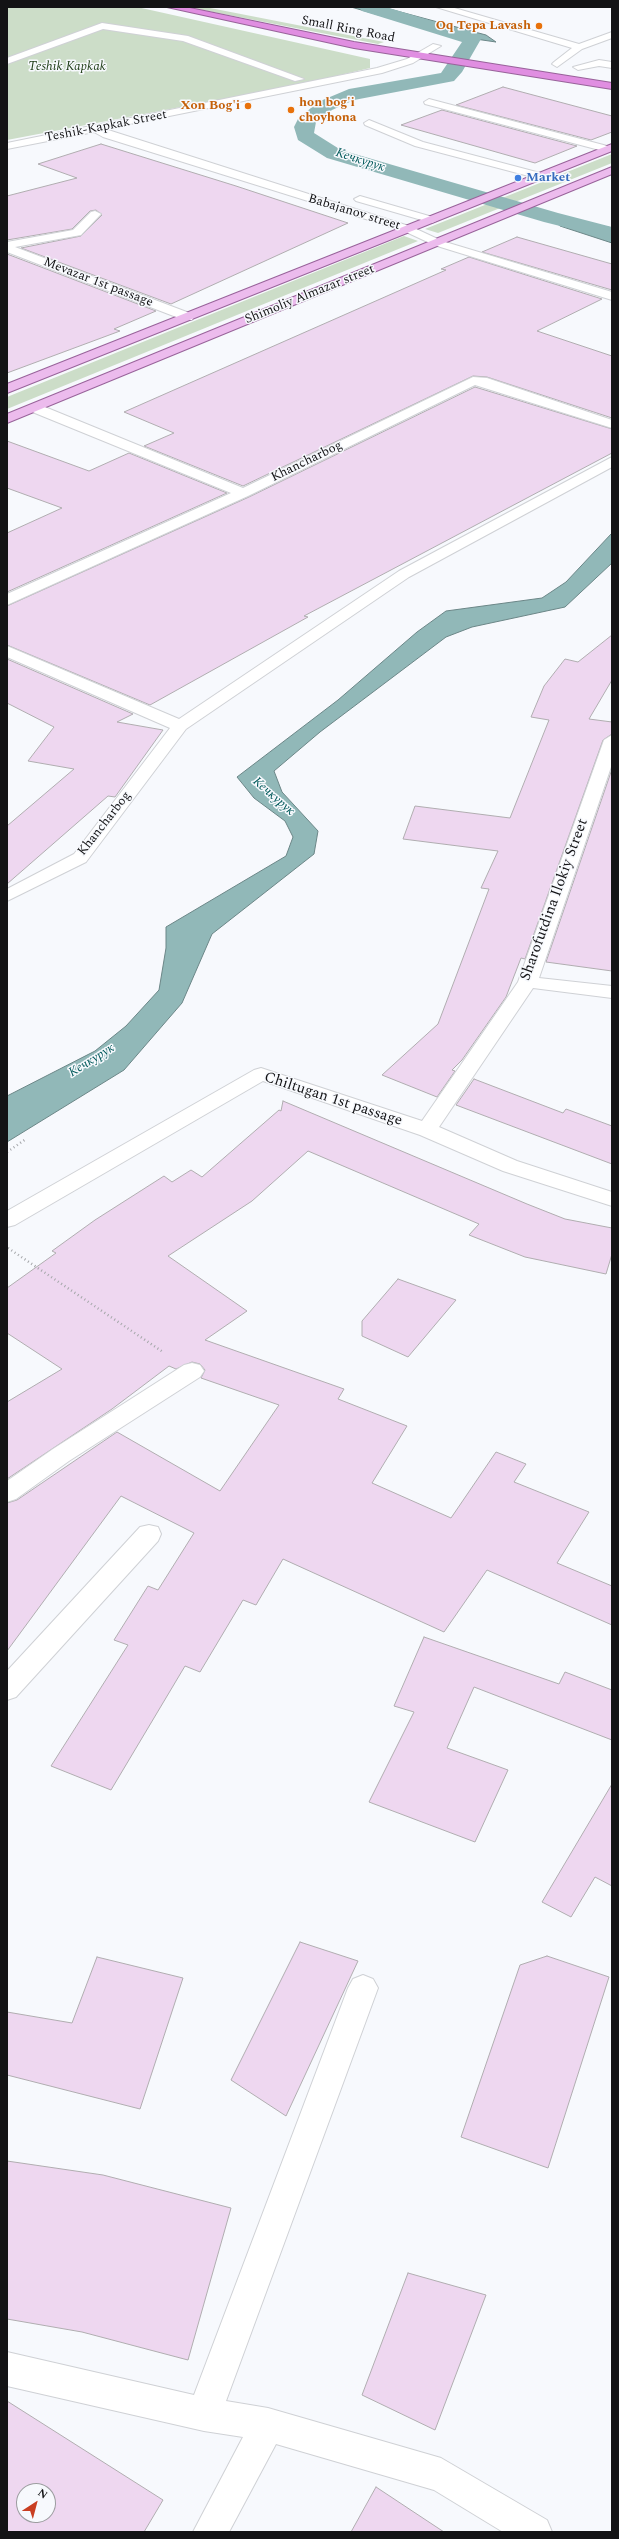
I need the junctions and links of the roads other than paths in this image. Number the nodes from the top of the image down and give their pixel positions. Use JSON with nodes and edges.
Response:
{"nodes":[{"id":1,"x":172,"y":7,"type":"edge"},
{"id":2,"x":441,"y":7,"type":"edge"},
{"id":3,"x":612,"y":35,"type":"edge"},
{"id":4,"x":421,"y":43,"type":"dead end"},
{"id":5,"x":441,"y":47,"type":"joint"},
{"id":6,"x":579,"y":47,"type":"junction"},
{"id":7,"x":7,"y":53,"type":"edge"},
{"id":8,"x":21,"y":55,"type":"junction"},
{"id":9,"x":421,"y":57,"type":"junction"},
{"id":10,"x":7,"y":61,"type":"edge"},
{"id":11,"x":543,"y":62,"type":"dead end"},
{"id":12,"x":557,"y":64,"type":"junction"},
{"id":13,"x":612,"y":65,"type":"edge"},
{"id":14,"x":578,"y":67,"type":"junction"},
{"id":15,"x":612,"y":71,"type":"edge"},
{"id":16,"x":299,"y":79,"type":"dead end"},
{"id":17,"x":612,"y":86,"type":"edge"},
{"id":18,"x":430,"y":102,"type":"dead end"},
{"id":19,"x":162,"y":116,"type":"junction"},
{"id":20,"x":174,"y":122,"type":"dead end"},
{"id":21,"x":369,"y":123,"type":"dead end"},
{"id":22,"x":96,"y":128,"type":"junction"},
{"id":23,"x":7,"y":146,"type":"edge"},
{"id":24,"x":610,"y":148,"type":"edge"},
{"id":25,"x":612,"y":170,"type":"edge"},
{"id":26,"x":540,"y":176,"type":"junction"},
{"id":27,"x":349,"y":196,"type":"dead end"},
{"id":28,"x":95,"y":214,"type":"dead end"},
{"id":29,"x":432,"y":220,"type":"junction"},
{"id":30,"x":408,"y":229,"type":"junction"},
{"id":31,"x":438,"y":243,"type":"junction"},
{"id":32,"x":7,"y":247,"type":"edge"},
{"id":33,"x":612,"y":296,"type":"edge"},
{"id":34,"x":188,"y":317,"type":"junction"},
{"id":35,"x":7,"y":389,"type":"edge"},
{"id":36,"x":35,"y":408,"type":"junction"},
{"id":37,"x":7,"y":419,"type":"edge"},
{"id":38,"x":612,"y":424,"type":"edge"},
{"id":39,"x":612,"y":461,"type":"edge"},
{"id":40,"x":243,"y":492,"type":"junction"},
{"id":41,"x":7,"y":600,"type":"edge"},
{"id":42,"x":7,"y":651,"type":"edge"},
{"id":43,"x":180,"y":726,"type":"junction"},
{"id":44,"x":612,"y":740,"type":"edge"},
{"id":45,"x":7,"y":896,"type":"edge"},
{"id":46,"x":528,"y":982,"type":"junction"},
{"id":47,"x":612,"y":992,"type":"edge"},
{"id":48,"x":427,"y":1130,"type":"junction"},
{"id":49,"x":612,"y":1199,"type":"edge"},
{"id":50,"x":7,"y":1220,"type":"edge"},
{"id":51,"x":192,"y":1371,"type":"road end"},
{"id":52,"x":7,"y":1494,"type":"edge"},
{"id":53,"x":149,"y":1534,"type":"dead end"},
{"id":54,"x":7,"y":1689,"type":"edge"},
{"id":55,"x":363,"y":1988,"type":"dead end"},
{"id":56,"x":7,"y":2369,"type":"edge"},
{"id":57,"x":204,"y":2414,"type":"junction"},
{"id":58,"x":268,"y":2425,"type":"junction"},
{"id":59,"x":210,"y":2532,"type":"edge"},
{"id":60,"x":535,"y":2532,"type":"edge"}],
"edges":[{"from":1,"to":9,"type":"highway","name":"Small Ring Road"},
{"from":2,"to":6,"type":"street"},
{"from":3,"to":6,"type":"street"},
{"from":4,"to":5,"type":"highway"},
{"from":5,"to":9,"type":"street","name":"Teshik-Kapkak Street"},
{"from":6,"to":12,"type":"street"},
{"from":7,"to":8,"type":"street"},
{"from":8,"to":10,"type":"street"},
{"from":8,"to":16,"type":"street"},
{"from":9,"to":17,"type":"highway","name":"Small Ring Road"},
{"from":9,"to":19,"type":"street","name":"Teshik-Kapkak Street"},
{"from":11,"to":12,"type":"highway"},
{"from":12,"to":14,"type":"highway"},
{"from":13,"to":14,"type":"street"},
{"from":14,"to":15,"type":"highway"},
{"from":18,"to":24,"type":"street"},
{"from":19,"to":20,"type":"street"},
{"from":19,"to":22,"type":"street","name":"Teshik-Kapkak Street"},
{"from":21,"to":26,"type":"street"},
{"from":22,"to":23,"type":"street","name":"Teshik-Kapkak Street"},
{"from":22,"to":30,"type":"street","name":"Babajanov street"},
{"from":24,"to":26,"type":"main road","name":"Shimoliy Almazar street"},
{"from":25,"to":31,"type":"main road","name":"Shimoliy Almazar street"},
{"from":26,"to":29,"type":"main road","name":"Shimoliy Almazar street"},
{"from":27,"to":29,"type":"street"},
{"from":28,"to":32,"type":"street"},
{"from":29,"to":30,"type":"main road","name":"Shimoliy Almazar street"},
{"from":30,"to":31,"type":"street","name":"Babajanov street"},
{"from":30,"to":34,"type":"main road","name":"Shimoliy Almazar street"},
{"from":31,"to":33,"type":"street","name":"Babajanov street"},
{"from":31,"to":36,"type":"main road","name":"Shimoliy Almazar street"},
{"from":32,"to":34,"type":"street","name":"Mevazаr 1st passage"},
{"from":34,"to":35,"type":"main road","name":"Shimoliy Almazar street"},
{"from":36,"to":37,"type":"main road","name":"Shimoliy Almazar street"},
{"from":36,"to":40,"type":"street"},
{"from":38,"to":40,"type":"street","name":"Khancharbog"},
{"from":39,"to":43,"type":"street","name":"Khancharbog"},
{"from":40,"to":41,"type":"street","name":"Khancharbog"},
{"from":42,"to":43,"type":"street"},
{"from":43,"to":45,"type":"street","name":"Khancharbog"},
{"from":44,"to":46,"type":"street","name":"Sharofutdina Ilokiy Street"},
{"from":46,"to":47,"type":"street"},
{"from":46,"to":48,"type":"street","name":"Sharofutdina Ilokiy Street"},
{"from":48,"to":49,"type":"street","name":"Chiltugan 1st passage"},
{"from":48,"to":50,"type":"street","name":"Chiltugan 1st passage"},
{"from":51,"to":52,"type":"street"},
{"from":53,"to":54,"type":"street"},
{"from":55,"to":57,"type":"street"},
{"from":56,"to":57,"type":"street"},
{"from":57,"to":58,"type":"street"},
{"from":58,"to":59,"type":"street"},
{"from":58,"to":60,"type":"street"}]}
